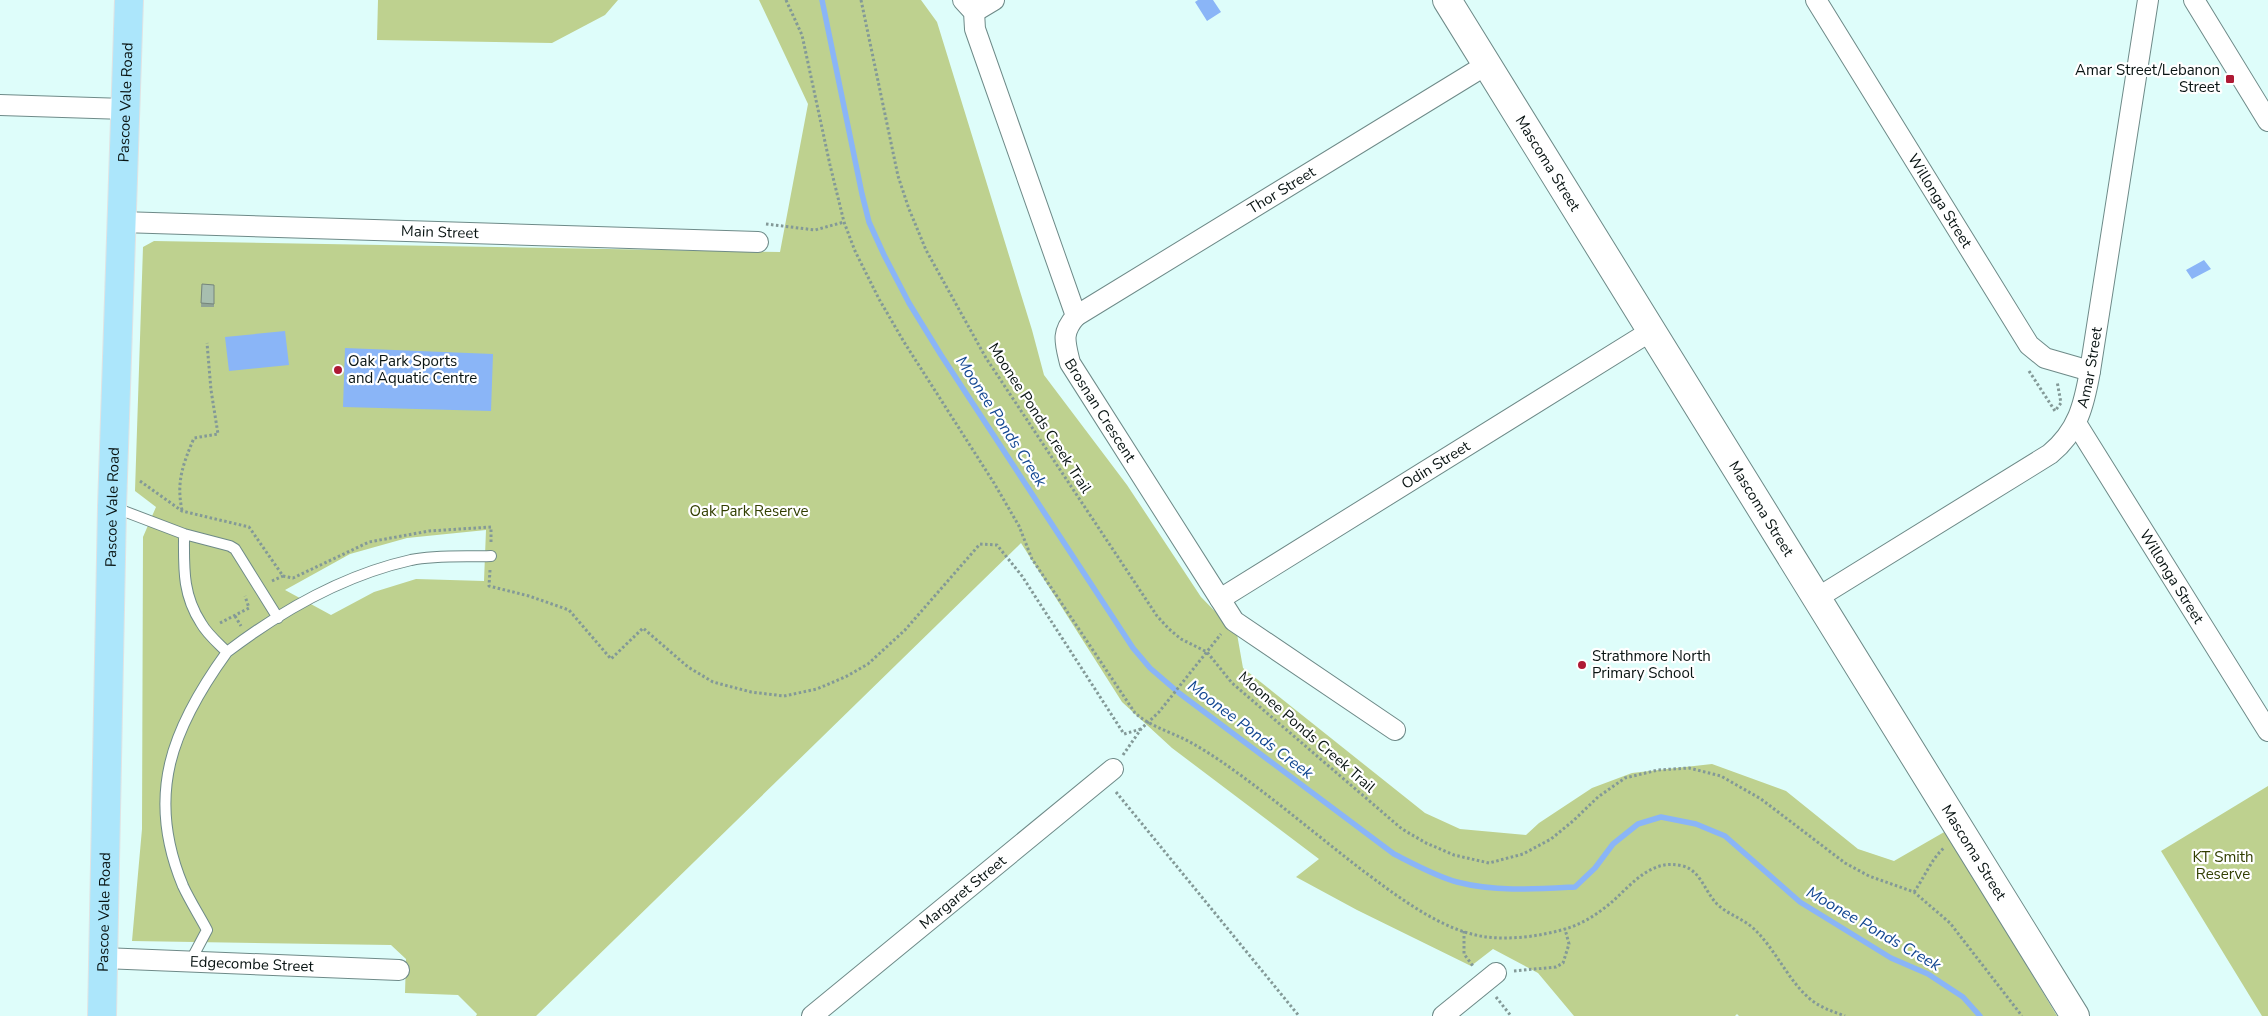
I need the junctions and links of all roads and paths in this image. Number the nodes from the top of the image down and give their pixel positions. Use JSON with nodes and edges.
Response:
{"nodes":[{"id":1,"x":129,"y":0,"type":"edge"},
{"id":2,"x":786,"y":0,"type":"edge"},
{"id":3,"x":861,"y":0,"type":"edge"},
{"id":4,"x":994,"y":0,"type":"edge"},
{"id":5,"x":1446,"y":0,"type":"edge"},
{"id":6,"x":1816,"y":0,"type":"edge"},
{"id":7,"x":2148,"y":0,"type":"edge"},
{"id":8,"x":2194,"y":0,"type":"edge"},
{"id":9,"x":969,"y":6,"type":"edge"},
{"id":10,"x":1486,"y":64,"type":"junction"},
{"id":11,"x":0,"y":105,"type":"edge"},
{"id":12,"x":125,"y":109,"type":"junction"},
{"id":13,"x":2268,"y":121,"type":"edge"},
{"id":14,"x":121,"y":222,"type":"junction"},
{"id":15,"x":844,"y":222,"type":"junction"},
{"id":16,"x":766,"y":224,"type":"dead end"},
{"id":17,"x":758,"y":242,"type":"dead end"},
{"id":18,"x":1076,"y":316,"type":"junction"},
{"id":19,"x":1651,"y":331,"type":"junction"},
{"id":20,"x":207,"y":343,"type":"dead end"},
{"id":21,"x":2090,"y":371,"type":"junction"},
{"id":22,"x":2076,"y":423,"type":"junction"},
{"id":23,"x":140,"y":481,"type":"dead end"},
{"id":24,"x":112,"y":507,"type":"junction"},
{"id":25,"x":182,"y":511,"type":"junction"},
{"id":26,"x":184,"y":534,"type":"junction"},
{"id":27,"x":491,"y":556,"type":"junction"},
{"id":28,"x":283,"y":576,"type":"junction"},
{"id":29,"x":259,"y":588,"type":"junction"},
{"id":30,"x":1818,"y":598,"type":"junction"},
{"id":31,"x":1220,"y":599,"type":"junction"},
{"id":32,"x":278,"y":618,"type":"junction"},
{"id":33,"x":1234,"y":621,"type":"junction"},
{"id":34,"x":201,"y":625,"type":"junction"},
{"id":35,"x":227,"y":652,"type":"junction"},
{"id":36,"x":1207,"y":652,"type":"junction"},
{"id":37,"x":1147,"y":724,"type":"junction"},
{"id":38,"x":1141,"y":729,"type":"junction"},
{"id":39,"x":1395,"y":730,"type":"dead end"},
{"id":40,"x":2268,"y":731,"type":"edge"},
{"id":41,"x":1108,"y":773,"type":"junction"},
{"id":42,"x":1965,"y":837,"type":"junction"},
{"id":43,"x":1914,"y":892,"type":"junction"},
{"id":44,"x":1565,"y":929,"type":"junction"},
{"id":45,"x":1464,"y":931,"type":"junction"},
{"id":46,"x":103,"y":958,"type":"junction"},
{"id":47,"x":190,"y":962,"type":"junction"},
{"id":48,"x":1475,"y":968,"type":"dead end"},
{"id":49,"x":399,"y":970,"type":"dead end"},
{"id":50,"x":1496,"y":973,"type":"joint"},
{"id":51,"x":102,"y":1016,"type":"edge"},
{"id":52,"x":812,"y":1016,"type":"edge"},
{"id":53,"x":1299,"y":1016,"type":"edge"},
{"id":54,"x":1443,"y":1016,"type":"edge"},
{"id":55,"x":1845,"y":1016,"type":"edge"},
{"id":56,"x":2022,"y":1016,"type":"edge"},
{"id":57,"x":2075,"y":1016,"type":"edge"}],
"edges":[{"from":1,"to":12,"type":"main road","name":"Pascoe Vale Road"},
{"from":2,"to":15,"type":"path"},
{"from":3,"to":36,"type":"path","name":"Moonee Ponds Creek Trail"},
{"from":4,"to":9,"type":"street"},
{"from":5,"to":10,"type":"main road","name":"Mascoma Street"},
{"from":6,"to":21,"type":"street","name":"Willonga Street"},
{"from":7,"to":21,"type":"street","name":"Amar Street"},
{"from":8,"to":13,"type":"street"},
{"from":9,"to":18,"type":"street"},
{"from":10,"to":18,"type":"street","name":"Thor Street"},
{"from":10,"to":19,"type":"main road","name":"Mascoma Street"},
{"from":11,"to":12,"type":"street"},
{"from":12,"to":14,"type":"main road","name":"Pascoe Vale Road"},
{"from":14,"to":17,"type":"street","name":"Main Street"},
{"from":14,"to":24,"type":"main road","name":"Pascoe Vale Road"},
{"from":15,"to":16,"type":"path"},
{"from":15,"to":37,"type":"path"},
{"from":18,"to":31,"type":"street","name":"Brosnan Crescent"},
{"from":19,"to":30,"type":"main road","name":"Mascoma Street"},
{"from":19,"to":31,"type":"street","name":"Odin Street"},
{"from":20,"to":25,"type":"path"},
{"from":21,"to":22,"type":"street","name":"Amar Street"},
{"from":22,"to":30,"type":"street","name":"Amar Street"},
{"from":22,"to":40,"type":"street","name":"Willonga Street"},
{"from":23,"to":25,"type":"path"},
{"from":24,"to":26,"type":"lane"},
{"from":24,"to":46,"type":"main road","name":"Pascoe Vale Road"},
{"from":25,"to":28,"type":"path"},
{"from":26,"to":29,"type":"lane"},
{"from":26,"to":34,"type":"lane"},
{"from":27,"to":28,"type":"path"},
{"from":27,"to":32,"type":"lane"},
{"from":27,"to":38,"type":"path"},
{"from":28,"to":29,"type":"path"},
{"from":29,"to":32,"type":"lane"},
{"from":29,"to":34,"type":"path"},
{"from":30,"to":42,"type":"main road","name":"Mascoma Street"},
{"from":31,"to":33,"type":"street","name":"Brosnan Crescent"},
{"from":32,"to":35,"type":"lane"},
{"from":33,"to":36,"type":"path"},
{"from":33,"to":39,"type":"street","name":"Brosnan Crescent"},
{"from":34,"to":35,"type":"lane"},
{"from":35,"to":47,"type":"lane"},
{"from":36,"to":37,"type":"path"},
{"from":36,"to":43,"type":"path","name":"Moonee Ponds Creek Trail"},
{"from":37,"to":38,"type":"path"},
{"from":37,"to":45,"type":"path"},
{"from":38,"to":41,"type":"path"},
{"from":41,"to":52,"type":"street","name":"Margaret Street"},
{"from":41,"to":53,"type":"path"},
{"from":42,"to":43,"type":"path"},
{"from":42,"to":57,"type":"main road","name":"Mascoma Street"},
{"from":43,"to":56,"type":"path","name":"Moonee Ponds Creek Trail"},
{"from":44,"to":45,"type":"path"},
{"from":44,"to":50,"type":"path"},
{"from":44,"to":55,"type":"path"},
{"from":45,"to":48,"type":"path"},
{"from":46,"to":47,"type":"street","name":"Edgecombe Street"},
{"from":46,"to":51,"type":"main road","name":"Pascoe Vale Road"},
{"from":47,"to":49,"type":"street","name":"Edgecombe Street"},
{"from":50,"to":54,"type":"street"}]}
